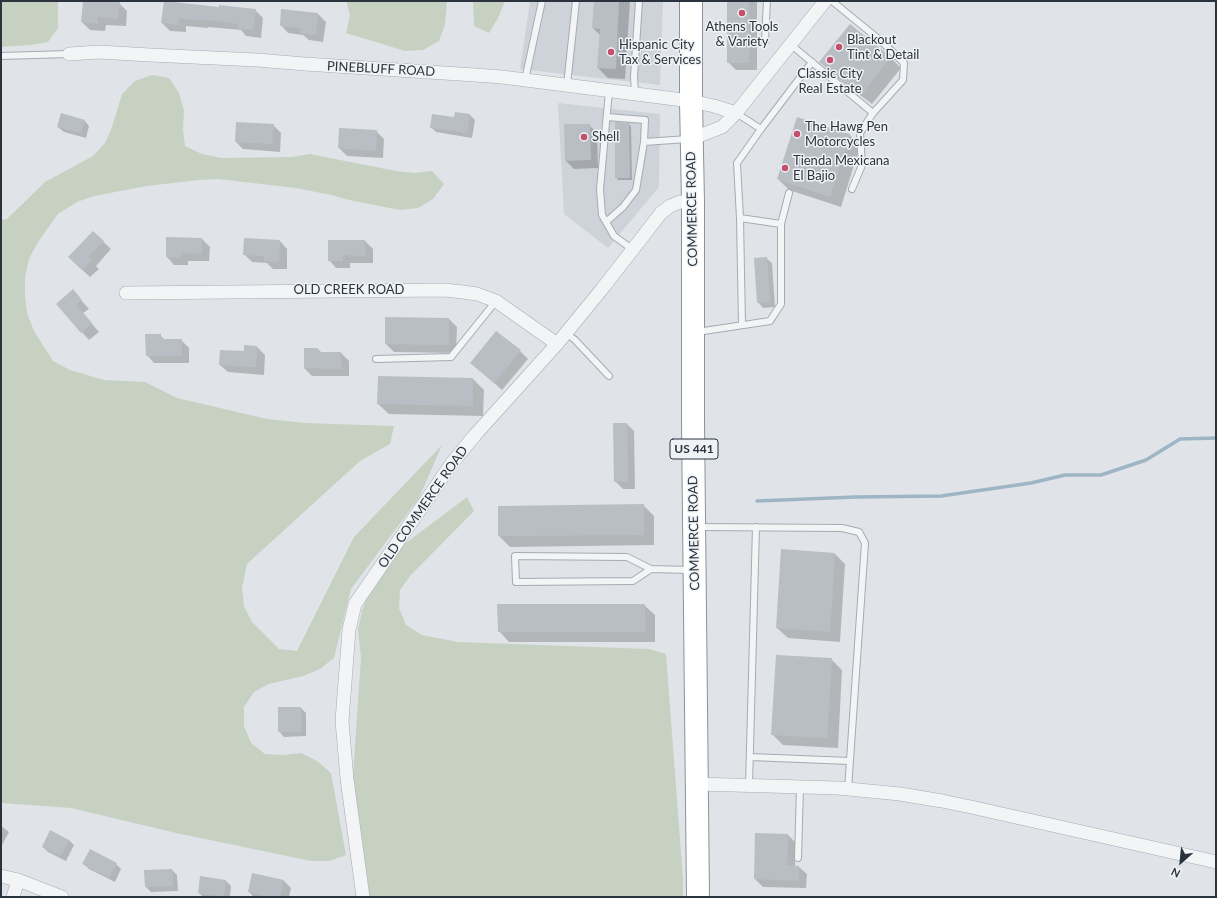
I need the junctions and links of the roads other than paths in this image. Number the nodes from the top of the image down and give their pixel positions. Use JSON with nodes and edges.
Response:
{"nodes":[{"id":1,"x":542,"y":1,"type":"edge"},
{"id":2,"x":576,"y":1,"type":"edge"},
{"id":3,"x":639,"y":1,"type":"edge"},
{"id":4,"x":767,"y":1,"type":"edge"},
{"id":5,"x":824,"y":2,"type":"edge"},
{"id":6,"x":688,"y":8,"type":"edge"},
{"id":7,"x":765,"y":41,"type":"dead end"},
{"id":8,"x":790,"y":44,"type":"junction"},
{"id":9,"x":69,"y":54,"type":"joint"},
{"id":10,"x":1,"y":56,"type":"edge"},
{"id":11,"x":812,"y":62,"type":"junction"},
{"id":12,"x":525,"y":80,"type":"junction"},
{"id":13,"x":567,"y":86,"type":"junction"},
{"id":14,"x":609,"y":91,"type":"junction"},
{"id":15,"x":635,"y":94,"type":"junction"},
{"id":16,"x":691,"y":101,"type":"junction"},
{"id":17,"x":736,"y":113,"type":"junction"},
{"id":18,"x":873,"y":113,"type":"junction"},
{"id":19,"x":607,"y":117,"type":"junction"},
{"id":20,"x":761,"y":129,"type":"junction"},
{"id":21,"x":691,"y":139,"type":"junction"},
{"id":22,"x":644,"y":142,"type":"junction"},
{"id":23,"x":852,"y":189,"type":"dead end"},
{"id":24,"x":789,"y":193,"type":"dead end"},
{"id":25,"x":693,"y":202,"type":"junction"},
{"id":26,"x":740,"y":218,"type":"junction"},
{"id":27,"x":606,"y":222,"type":"junction"},
{"id":28,"x":781,"y":224,"type":"junction"},
{"id":29,"x":632,"y":250,"type":"junction"},
{"id":30,"x":126,"y":293,"type":"dead end"},
{"id":31,"x":496,"y":301,"type":"junction"},
{"id":32,"x":742,"y":325,"type":"junction"},
{"id":33,"x":693,"y":332,"type":"junction"},
{"id":34,"x":566,"y":334,"type":"junction"},
{"id":35,"x":558,"y":344,"type":"junction"},
{"id":36,"x":376,"y":359,"type":"dead end"},
{"id":37,"x":609,"y":376,"type":"dead end"},
{"id":38,"x":694,"y":527,"type":"junction"},
{"id":39,"x":756,"y":527,"type":"junction"},
{"id":40,"x":651,"y":569,"type":"junction"},
{"id":41,"x":695,"y":570,"type":"junction"},
{"id":42,"x":750,"y":758,"type":"junction"},
{"id":43,"x":850,"y":761,"type":"junction"},
{"id":44,"x":697,"y":784,"type":"junction"},
{"id":45,"x":749,"y":785,"type":"junction"},
{"id":46,"x":800,"y":787,"type":"junction"},
{"id":47,"x":848,"y":789,"type":"junction"},
{"id":48,"x":798,"y":858,"type":"dead end"},
{"id":49,"x":1216,"y":862,"type":"edge"},
{"id":50,"x":1,"y":876,"type":"edge"},
{"id":51,"x":18,"y":880,"type":"junction"},
{"id":52,"x":13,"y":897,"type":"edge"},
{"id":53,"x":62,"y":897,"type":"edge"},
{"id":54,"x":363,"y":897,"type":"edge"},
{"id":55,"x":698,"y":897,"type":"edge"}],
"edges":[{"from":1,"to":12,"type":"lane"},
{"from":2,"to":13,"type":"lane"},
{"from":3,"to":15,"type":"lane"},
{"from":4,"to":7,"type":"lane"},
{"from":5,"to":8,"type":"street"},
{"from":5,"to":18,"type":"lane"},
{"from":6,"to":16,"type":"highway","name":"COMMERCE ROAD","number":"US 441"},
{"from":8,"to":11,"type":"lane"},
{"from":8,"to":17,"type":"street"},
{"from":9,"to":10,"type":"lane"},
{"from":9,"to":12,"type":"street","name":"PINEBLUFF ROAD"},
{"from":11,"to":18,"type":"lane"},
{"from":11,"to":20,"type":"lane"},
{"from":12,"to":13,"type":"street","name":"PINEBLUFF ROAD"},
{"from":13,"to":14,"type":"street","name":"PINEBLUFF ROAD"},
{"from":14,"to":15,"type":"street","name":"PINEBLUFF ROAD"},
{"from":14,"to":19,"type":"lane"},
{"from":15,"to":16,"type":"street","name":"PINEBLUFF ROAD"},
{"from":16,"to":17,"type":"street","name":"PINEBLUFF ROAD"},
{"from":16,"to":21,"type":"highway","name":"COMMERCE ROAD","number":"US 441"},
{"from":17,"to":20,"type":"lane"},
{"from":17,"to":21,"type":"street"},
{"from":18,"to":23,"type":"lane"},
{"from":19,"to":22,"type":"lane"},
{"from":19,"to":27,"type":"lane"},
{"from":20,"to":26,"type":"lane"},
{"from":21,"to":22,"type":"lane"},
{"from":21,"to":25,"type":"highway","name":"COMMERCE ROAD","number":"US 441"},
{"from":22,"to":27,"type":"lane"},
{"from":24,"to":28,"type":"lane"},
{"from":25,"to":29,"type":"street","name":"OLD COMMERCE ROAD"},
{"from":25,"to":33,"type":"highway","name":"COMMERCE ROAD","number":"US 441"},
{"from":26,"to":28,"type":"lane"},
{"from":26,"to":32,"type":"lane"},
{"from":27,"to":29,"type":"lane"},
{"from":28,"to":32,"type":"lane"},
{"from":29,"to":34,"type":"street","name":"OLD COMMERCE ROAD"},
{"from":30,"to":31,"type":"street","name":"OLD CREEK ROAD"},
{"from":31,"to":35,"type":"street","name":"OLD CREEK ROAD"},
{"from":31,"to":36,"type":"lane"},
{"from":32,"to":33,"type":"lane"},
{"from":33,"to":38,"type":"highway","name":"COMMERCE ROAD","number":"US 441"},
{"from":34,"to":35,"type":"street","name":"OLD COMMERCE ROAD"},
{"from":34,"to":37,"type":"lane"},
{"from":35,"to":54,"type":"street","name":"OLD COMMERCE ROAD"},
{"from":38,"to":39,"type":"lane"},
{"from":38,"to":41,"type":"highway","name":"COMMERCE ROAD","number":"US 441"},
{"from":39,"to":42,"type":"lane"},
{"from":39,"to":43,"type":"lane"},
{"from":40,"to":40,"type":"lane"},
{"from":40,"to":41,"type":"lane"},
{"from":41,"to":44,"type":"highway","name":"COMMERCE ROAD","number":"US 441"},
{"from":42,"to":43,"type":"lane"},
{"from":42,"to":45,"type":"lane"},
{"from":43,"to":47,"type":"lane"},
{"from":44,"to":45,"type":"street"},
{"from":44,"to":55,"type":"highway","name":"COMMERCE ROAD","number":"US 441"},
{"from":45,"to":46,"type":"street"},
{"from":46,"to":47,"type":"street"},
{"from":46,"to":48,"type":"lane"},
{"from":47,"to":49,"type":"street"},
{"from":50,"to":51,"type":"street"},
{"from":51,"to":52,"type":"street"},
{"from":51,"to":53,"type":"street"}]}
